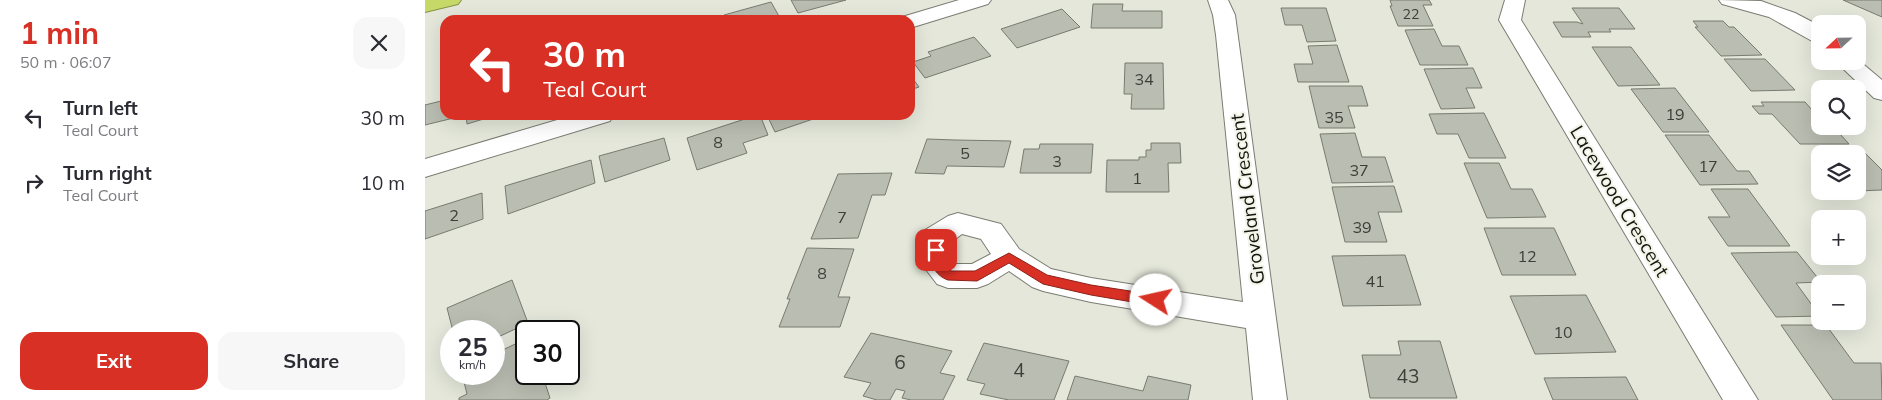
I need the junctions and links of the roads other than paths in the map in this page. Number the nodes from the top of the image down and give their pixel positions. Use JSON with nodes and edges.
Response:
{"nodes":[{"id":1,"x":451,"y":0,"type":"edge"},
{"id":2,"x":981,"y":0,"type":"edge"},
{"id":3,"x":1218,"y":0,"type":"edge"},
{"id":4,"x":1515,"y":0,"type":"edge"},
{"id":5,"x":1729,"y":0,"type":"edge"},
{"id":6,"x":425,"y":6,"type":"edge"},
{"id":7,"x":915,"y":20,"type":"edge"},
{"id":8,"x":1811,"y":30,"type":"edge"},
{"id":9,"x":1856,"y":70,"type":"edge"},
{"id":10,"x":1882,"y":93,"type":"edge"},
{"id":11,"x":584,"y":120,"type":"edge"},
{"id":12,"x":425,"y":168,"type":"edge"},
{"id":13,"x":1009,"y":257,"type":"dead end"},
{"id":14,"x":1261,"y":318,"type":"junction"},
{"id":15,"x":1270,"y":400,"type":"edge"},
{"id":16,"x":1741,"y":400,"type":"edge"}],
"edges":[{"from":1,"to":6,"type":"highway"},
{"from":2,"to":7,"type":"street"},
{"from":3,"to":14,"type":"street","name":"Groveland Crescent"},
{"from":4,"to":16,"type":"street","name":"Lacewood Crescent"},
{"from":5,"to":8,"type":"street"},
{"from":9,"to":10,"type":"street"},
{"from":11,"to":12,"type":"street"},
{"from":13,"to":14,"type":"street"},
{"from":14,"to":15,"type":"street","name":"Groveland Crescent"}]}
